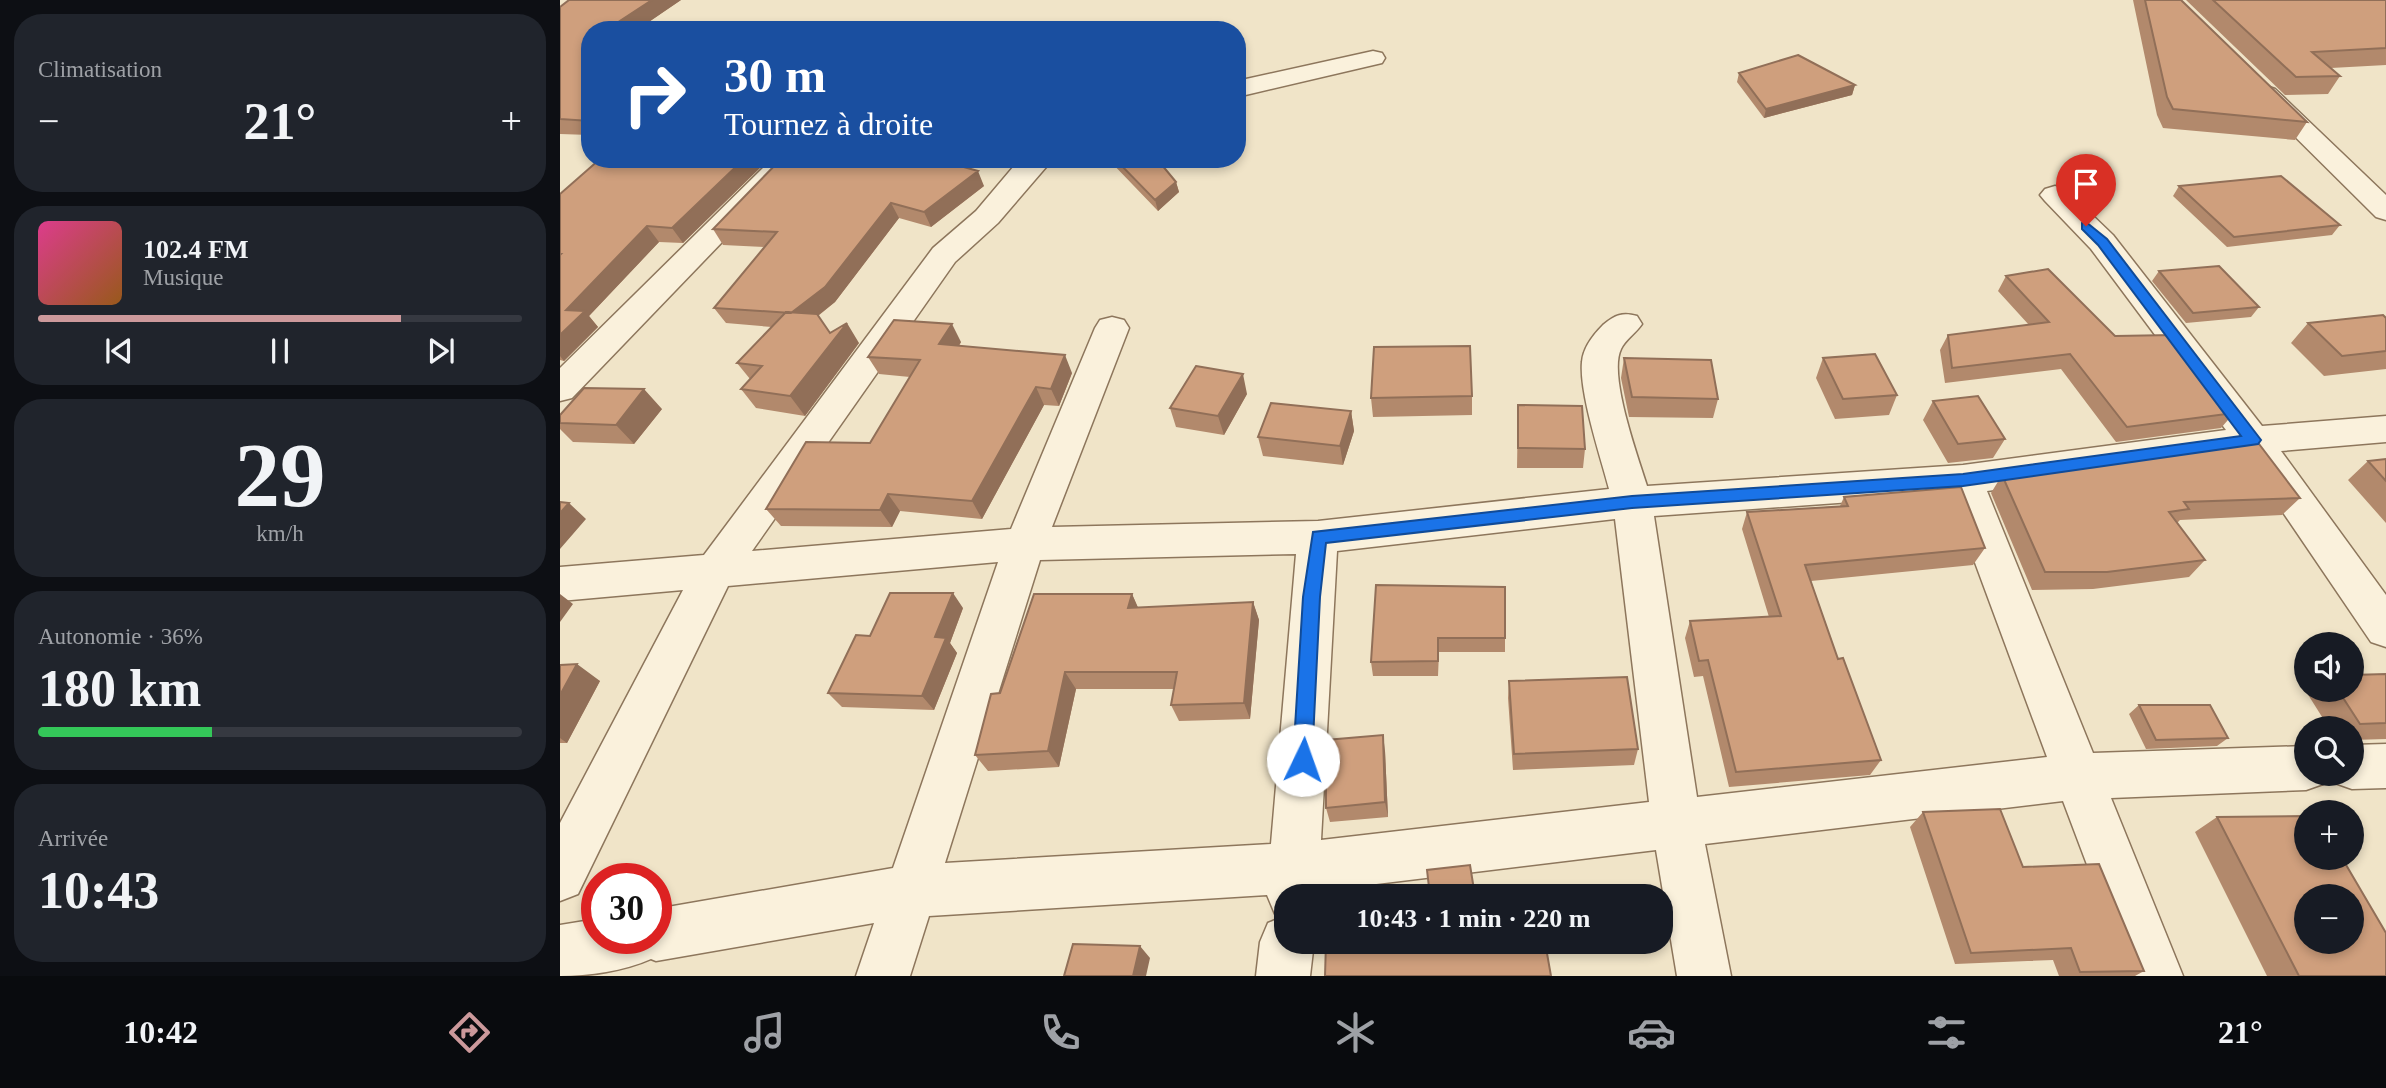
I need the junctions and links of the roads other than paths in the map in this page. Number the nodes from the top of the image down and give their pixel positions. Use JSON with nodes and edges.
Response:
{"nodes":[{"id":1,"x":1373,"y":58,"type":"dead end"},
{"id":2,"x":2244,"y":73,"type":"edge"},
{"id":3,"x":1246,"y":87,"type":"edge"},
{"id":4,"x":779,"y":168,"type":"edge"},
{"id":5,"x":1028,"y":168,"type":"edge"},
{"id":6,"x":2055,"y":195,"type":"dead end"},
{"id":7,"x":2386,"y":211,"type":"edge"},
{"id":8,"x":1625,"y":324,"type":"dead end"},
{"id":9,"x":1112,"y":328,"type":"dead end"},
{"id":10,"x":560,"y":389,"type":"edge"},
{"id":11,"x":2386,"y":429,"type":"edge"},
{"id":12,"x":2253,"y":440,"type":"junction"},
{"id":13,"x":1963,"y":480,"type":"junction"},
{"id":14,"x":1632,"y":502,"type":"junction"},
{"id":15,"x":1318,"y":537,"type":"junction"},
{"id":16,"x":1026,"y":544,"type":"junction"},
{"id":17,"x":715,"y":571,"type":"junction"},
{"id":18,"x":560,"y":584,"type":"edge"},
{"id":19,"x":2386,"y":629,"type":"edge"},
{"id":20,"x":2386,"y":766,"type":"edge"},
{"id":21,"x":2364,"y":767,"type":"edge"},
{"id":22,"x":2294,"y":768,"type":"edge"},
{"id":23,"x":2079,"y":776,"type":"junction"},
{"id":24,"x":1676,"y":822,"type":"junction"},
{"id":25,"x":560,"y":876,"type":"edge"},
{"id":26,"x":1295,"y":882,"type":"edge"},
{"id":27,"x":912,"y":891,"type":"junction"},
{"id":28,"x":672,"y":932,"type":"edge"},
{"id":29,"x":581,"y":948,"type":"edge"},
{"id":30,"x":560,"y":951,"type":"edge"},
{"id":31,"x":1286,"y":954,"type":"edge"},
{"id":32,"x":883,"y":976,"type":"edge"},
{"id":33,"x":1283,"y":976,"type":"edge"},
{"id":34,"x":1704,"y":976,"type":"edge"},
{"id":35,"x":2157,"y":976,"type":"edge"}],
"edges":[{"from":1,"to":3,"type":"street"},
{"from":2,"to":7,"type":"street"},
{"from":4,"to":10,"type":"street"},
{"from":5,"to":17,"type":"street"},
{"from":6,"to":12,"type":"street"},
{"from":8,"to":14,"type":"street"},
{"from":9,"to":16,"type":"street"},
{"from":11,"to":12,"type":"street"},
{"from":12,"to":13,"type":"street"},
{"from":12,"to":19,"type":"street"},
{"from":13,"to":14,"type":"street"},
{"from":13,"to":23,"type":"street"},
{"from":14,"to":15,"type":"street"},
{"from":14,"to":24,"type":"street"},
{"from":15,"to":16,"type":"street"},
{"from":15,"to":26,"type":"street"},
{"from":16,"to":17,"type":"street"},
{"from":16,"to":27,"type":"street"},
{"from":17,"to":18,"type":"street"},
{"from":17,"to":25,"type":"street"},
{"from":20,"to":21,"type":"street"},
{"from":22,"to":23,"type":"street"},
{"from":23,"to":24,"type":"street"},
{"from":23,"to":35,"type":"street"},
{"from":24,"to":26,"type":"street"},
{"from":24,"to":34,"type":"street"},
{"from":26,"to":27,"type":"street"},
{"from":27,"to":28,"type":"street"},
{"from":27,"to":32,"type":"street"},
{"from":29,"to":30,"type":"street"},
{"from":31,"to":33,"type":"street"}]}
